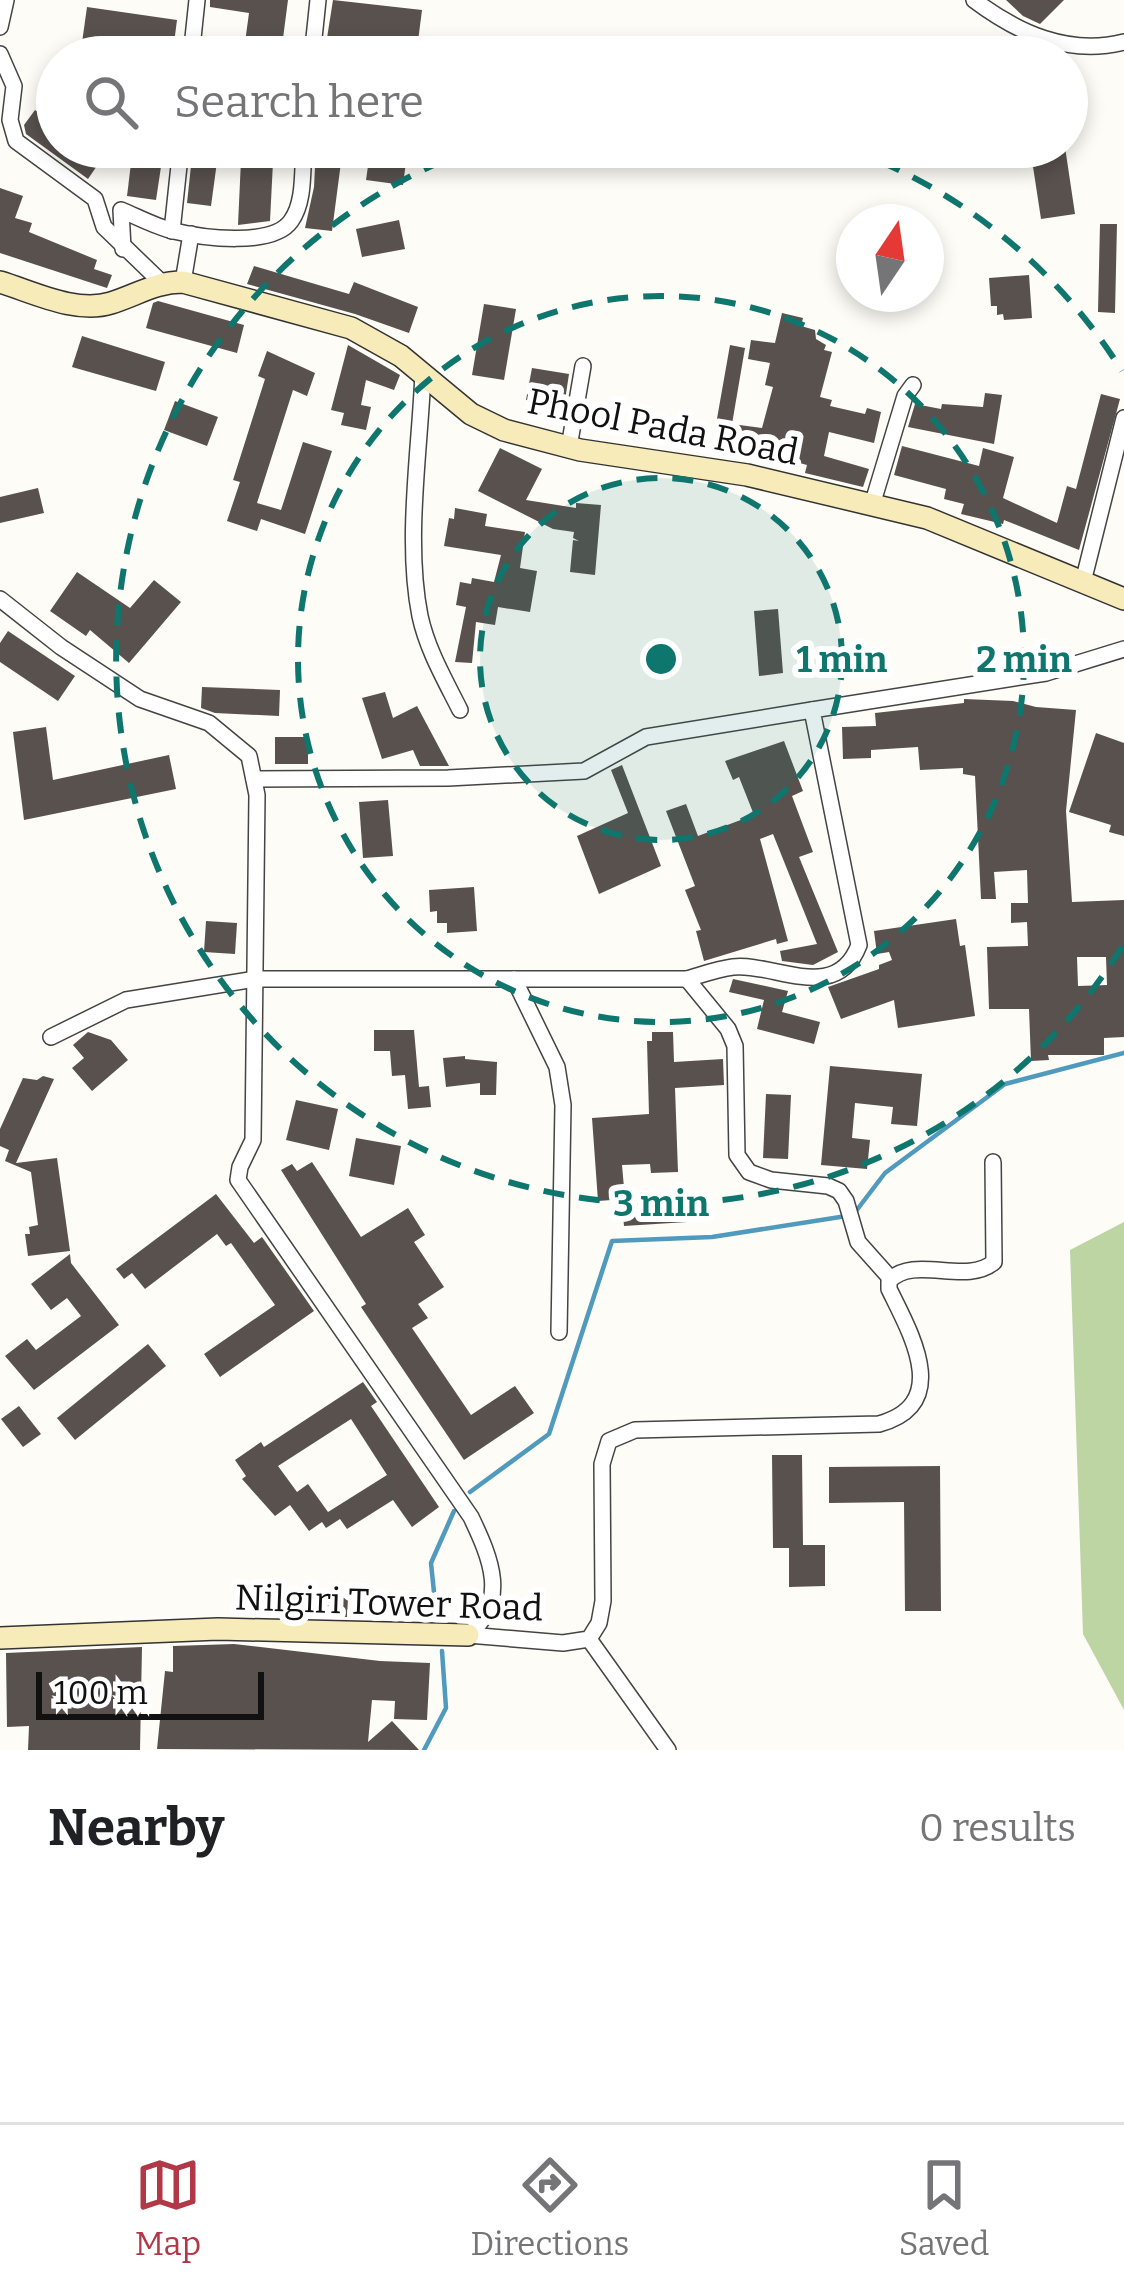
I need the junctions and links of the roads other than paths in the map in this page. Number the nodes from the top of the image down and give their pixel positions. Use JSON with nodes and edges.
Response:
{"nodes":[{"id":1,"x":6,"y":0,"type":"edge"},
{"id":2,"x":197,"y":0,"type":"edge"},
{"id":3,"x":318,"y":0,"type":"edge"},
{"id":4,"x":974,"y":0,"type":"edge"},
{"id":5,"x":0,"y":27,"type":"edge"},
{"id":6,"x":193,"y":36,"type":"edge"},
{"id":7,"x":314,"y":36,"type":"edge"},
{"id":8,"x":1038,"y":36,"type":"edge"},
{"id":9,"x":1124,"y":42,"type":"edge"},
{"id":10,"x":1088,"y":46,"type":"edge"},
{"id":11,"x":0,"y":54,"type":"edge"},
{"id":12,"x":36,"y":156,"type":"edge"},
{"id":13,"x":52,"y":168,"type":"edge"},
{"id":14,"x":179,"y":168,"type":"edge"},
{"id":15,"x":302,"y":168,"type":"edge"},
{"id":16,"x":95,"y":200,"type":"junction"},
{"id":17,"x":121,"y":210,"type":"junction"},
{"id":18,"x":172,"y":231,"type":"junction"},
{"id":19,"x":191,"y":234,"type":"junction"},
{"id":20,"x":123,"y":250,"type":"junction"},
{"id":21,"x":0,"y":282,"type":"edge"},
{"id":22,"x":172,"y":282,"type":"junction"},
{"id":23,"x":583,"y":366,"type":"dead end"},
{"id":24,"x":423,"y":373,"type":"junction"},
{"id":25,"x":913,"y":385,"type":"dead end"},
{"id":26,"x":1124,"y":418,"type":"edge"},
{"id":27,"x":569,"y":447,"type":"junction"},
{"id":28,"x":872,"y":505,"type":"junction"},
{"id":29,"x":1083,"y":582,"type":"junction"},
{"id":30,"x":0,"y":599,"type":"edge"},
{"id":31,"x":1124,"y":599,"type":"edge"},
{"id":32,"x":1124,"y":649,"type":"edge"},
{"id":33,"x":460,"y":710,"type":"dead end"},
{"id":34,"x":812,"y":710,"type":"junction"},
{"id":35,"x":254,"y":779,"type":"junction"},
{"id":36,"x":256,"y":979,"type":"junction"},
{"id":37,"x":687,"y":979,"type":"junction"},
{"id":38,"x":514,"y":980,"type":"junction"},
{"id":39,"x":51,"y":1036,"type":"dead end"},
{"id":40,"x":993,"y":1162,"type":"dead end"},
{"id":41,"x":891,"y":1279,"type":"junction"},
{"id":42,"x":559,"y":1332,"type":"dead end"},
{"id":43,"x":468,"y":1635,"type":"junction"},
{"id":44,"x":0,"y":1638,"type":"edge"},
{"id":45,"x":589,"y":1639,"type":"junction"},
{"id":46,"x":668,"y":1750,"type":"edge"}],
"edges":[{"from":1,"to":5,"type":"street"},
{"from":2,"to":6,"type":"street"},
{"from":3,"to":7,"type":"street"},
{"from":4,"to":8,"type":"street"},
{"from":9,"to":10,"type":"street"},
{"from":11,"to":12,"type":"street"},
{"from":13,"to":16,"type":"street"},
{"from":14,"to":18,"type":"street"},
{"from":15,"to":19,"type":"street"},
{"from":16,"to":17,"type":"street"},
{"from":16,"to":20,"type":"street"},
{"from":17,"to":18,"type":"street"},
{"from":17,"to":20,"type":"street"},
{"from":18,"to":19,"type":"street"},
{"from":19,"to":22,"type":"street"},
{"from":20,"to":22,"type":"street"},
{"from":21,"to":22,"type":"street"},
{"from":22,"to":24,"type":"street","name":"Phool Pada Road"},
{"from":23,"to":27,"type":"street"},
{"from":24,"to":27,"type":"street","name":"Phool Pada Road"},
{"from":24,"to":33,"type":"street"},
{"from":25,"to":28,"type":"street"},
{"from":26,"to":29,"type":"street"},
{"from":27,"to":28,"type":"street","name":"Phool Pada Road"},
{"from":28,"to":29,"type":"street","name":"Phool Pada Road"},
{"from":29,"to":31,"type":"street","name":"Phool Pada Road"},
{"from":30,"to":35,"type":"street"},
{"from":32,"to":34,"type":"street"},
{"from":34,"to":35,"type":"street"},
{"from":34,"to":37,"type":"street"},
{"from":35,"to":36,"type":"street"},
{"from":36,"to":38,"type":"street"},
{"from":36,"to":39,"type":"street"},
{"from":36,"to":43,"type":"street"},
{"from":37,"to":38,"type":"street"},
{"from":37,"to":41,"type":"street"},
{"from":38,"to":42,"type":"street"},
{"from":40,"to":41,"type":"street"},
{"from":41,"to":45,"type":"street","name":"Nilgiri Tower Road"},
{"from":43,"to":44,"type":"street","name":"Nilgiri Tower Road"},
{"from":43,"to":45,"type":"street","name":"Nilgiri Tower Road"},
{"from":45,"to":46,"type":"street"}]}
